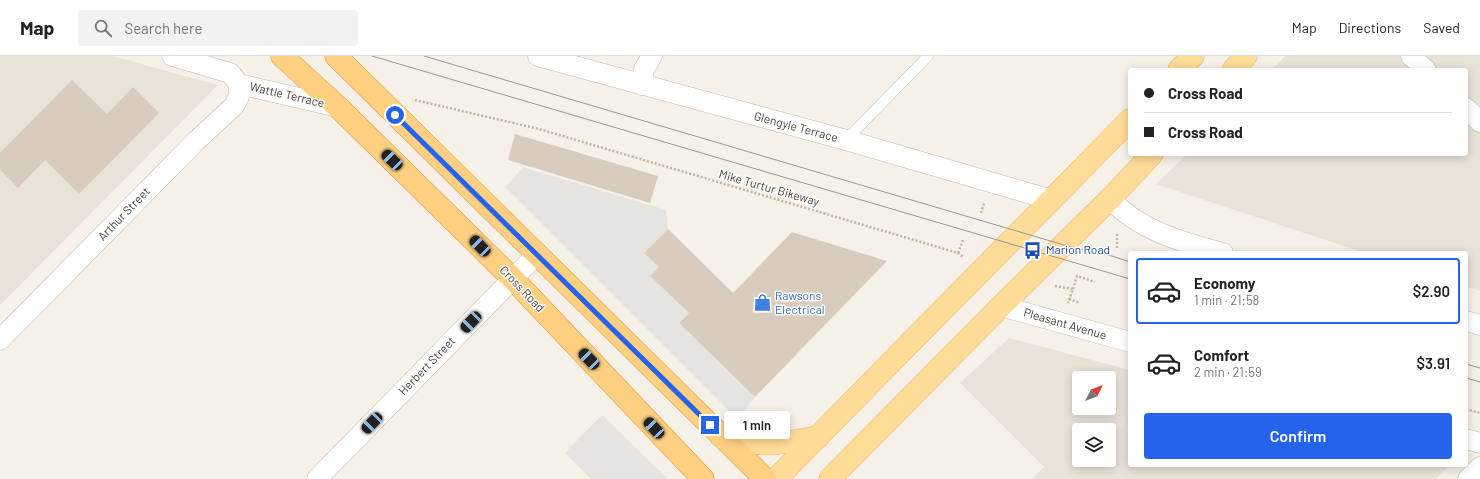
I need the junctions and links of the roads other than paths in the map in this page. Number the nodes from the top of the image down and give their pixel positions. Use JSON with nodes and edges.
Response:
{"nodes":[{"id":1,"x":172,"y":56,"type":"edge"},
{"id":2,"x":282,"y":56,"type":"edge"},
{"id":3,"x":336,"y":56,"type":"edge"},
{"id":4,"x":538,"y":56,"type":"edge"},
{"id":5,"x":652,"y":56,"type":"edge"},
{"id":6,"x":928,"y":56,"type":"edge"},
{"id":7,"x":1193,"y":56,"type":"edge"},
{"id":8,"x":1246,"y":56,"type":"edge"},
{"id":9,"x":1411,"y":56,"type":"edge"},
{"id":10,"x":1181,"y":68,"type":"edge"},
{"id":11,"x":1235,"y":68,"type":"edge"},
{"id":12,"x":1424,"y":68,"type":"edge"},
{"id":13,"x":239,"y":84,"type":"junction"},
{"id":14,"x":642,"y":85,"type":"junction"},
{"id":15,"x":338,"y":107,"type":"junction"},
{"id":16,"x":1468,"y":110,"type":"edge"},
{"id":17,"x":1128,"y":122,"type":"edge"},
{"id":18,"x":1480,"y":122,"type":"edge"},
{"id":19,"x":846,"y":140,"type":"junction"},
{"id":20,"x":1150,"y":156,"type":"edge"},
{"id":21,"x":1110,"y":199,"type":"junction"},
{"id":22,"x":1052,"y":200,"type":"junction"},
{"id":23,"x":1215,"y":251,"type":"edge"},
{"id":24,"x":537,"y":254,"type":"junction"},
{"id":25,"x":513,"y":279,"type":"junction"},
{"id":26,"x":1001,"y":306,"type":"junction"},
{"id":27,"x":1468,"y":322,"type":"edge"},
{"id":28,"x":1480,"y":325,"type":"edge"},
{"id":29,"x":0,"y":340,"type":"edge"},
{"id":30,"x":1128,"y":341,"type":"edge"},
{"id":31,"x":721,"y":436,"type":"junction"},
{"id":32,"x":818,"y":437,"type":"junction"},
{"id":33,"x":1468,"y":440,"type":"edge"},
{"id":34,"x":1480,"y":443,"type":"edge"},
{"id":35,"x":855,"y":454,"type":"junction"},
{"id":36,"x":1480,"y":467,"type":"edge"},
{"id":37,"x":690,"y":470,"type":"edge"},
{"id":38,"x":317,"y":479,"type":"edge"},
{"id":39,"x":703,"y":479,"type":"edge"},
{"id":40,"x":765,"y":479,"type":"edge"},
{"id":41,"x":776,"y":479,"type":"edge"},
{"id":42,"x":830,"y":479,"type":"edge"},
{"id":43,"x":848,"y":479,"type":"edge"},
{"id":44,"x":1468,"y":479,"type":"edge"}],
"edges":[{"from":1,"to":13,"type":"street","name":"Wattle Terrace"},
{"from":2,"to":15,"type":"highway","name":"Cross Road"},
{"from":3,"to":24,"type":"highway"},
{"from":4,"to":14,"type":"street","name":"Glengyle Terrace"},
{"from":5,"to":14,"type":"street"},
{"from":6,"to":19,"type":"lane"},
{"from":7,"to":10,"type":"main road"},
{"from":8,"to":11,"type":"main road"},
{"from":9,"to":12,"type":"street"},
{"from":13,"to":15,"type":"street","name":"Wattle Terrace"},
{"from":13,"to":29,"type":"street","name":"Arthur Street"},
{"from":14,"to":19,"type":"street","name":"Glengyle Terrace"},
{"from":15,"to":25,"type":"highway","name":"Cross Road"},
{"from":16,"to":18,"type":"street"},
{"from":17,"to":22,"type":"main road"},
{"from":19,"to":22,"type":"street","name":"Glengyle Terrace"},
{"from":20,"to":21,"type":"main road"},
{"from":21,"to":23,"type":"street"},
{"from":21,"to":26,"type":"main road"},
{"from":22,"to":32,"type":"main road"},
{"from":24,"to":25,"type":"street","name":"Herbert Street"},
{"from":24,"to":31,"type":"highway"},
{"from":25,"to":37,"type":"highway","name":"Cross Road"},
{"from":25,"to":38,"type":"street","name":"Herbert Street"},
{"from":26,"to":30,"type":"street","name":"Pleasant Avenue"},
{"from":26,"to":35,"type":"main road"},
{"from":27,"to":28,"type":"street"},
{"from":31,"to":32,"type":"main road"},
{"from":31,"to":40,"type":"highway"},
{"from":32,"to":41,"type":"main road"},
{"from":33,"to":34,"type":"street"},
{"from":35,"to":42,"type":"main road"},
{"from":35,"to":43,"type":"main road"},
{"from":36,"to":44,"type":"street"},
{"from":37,"to":39,"type":"highway","name":"Cross Road"}]}
